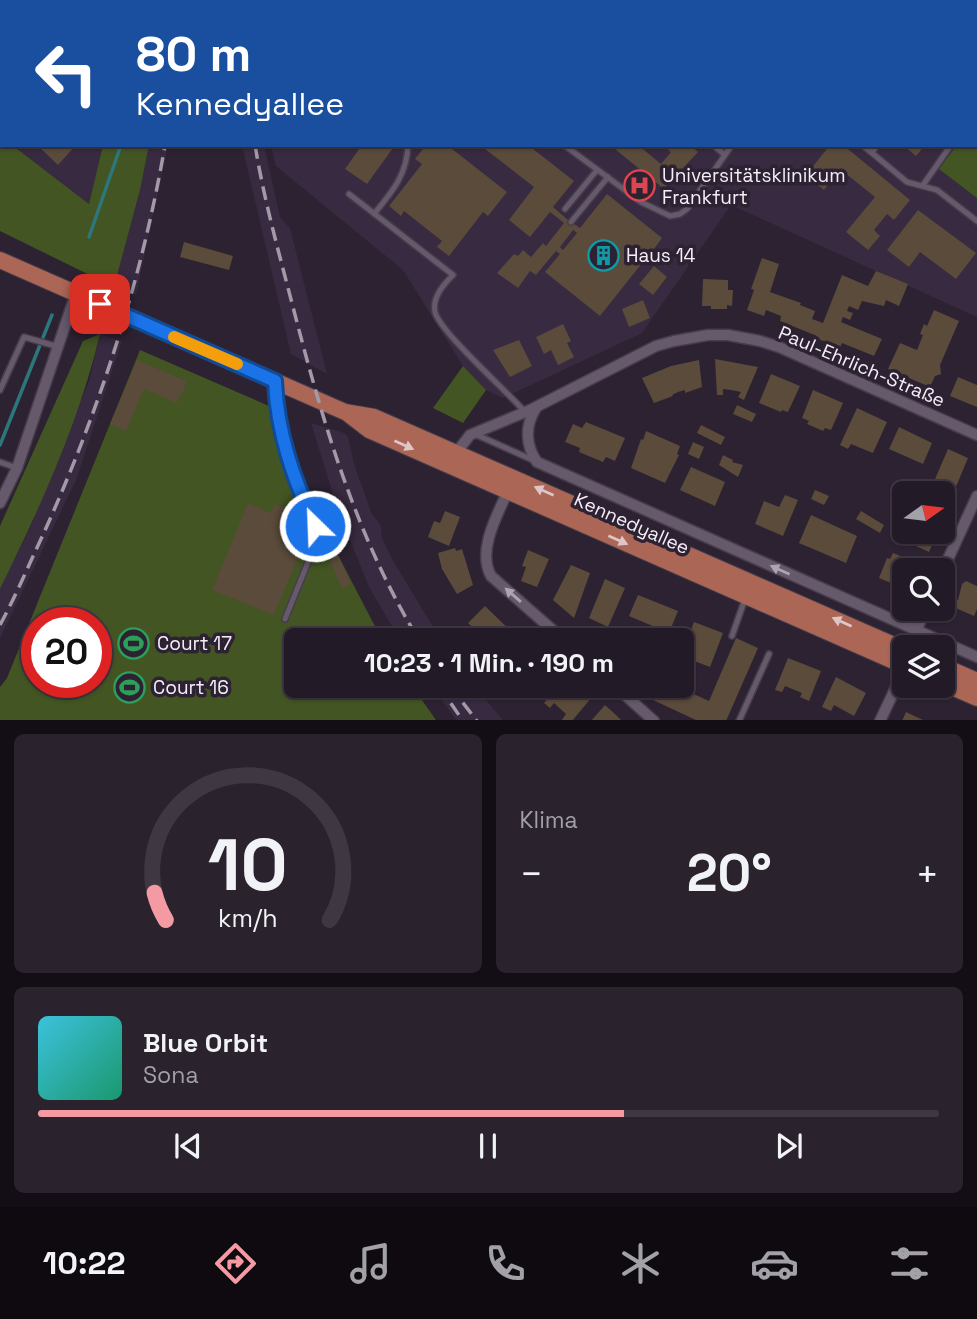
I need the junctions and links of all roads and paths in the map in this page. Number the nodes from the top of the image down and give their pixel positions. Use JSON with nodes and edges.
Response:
{"nodes":[{"id":1,"x":408,"y":147,"type":"edge"},
{"id":2,"x":568,"y":147,"type":"edge"},
{"id":3,"x":715,"y":147,"type":"edge"},
{"id":4,"x":731,"y":147,"type":"edge"},
{"id":5,"x":864,"y":147,"type":"edge"},
{"id":6,"x":876,"y":147,"type":"edge"},
{"id":7,"x":950,"y":147,"type":"edge"},
{"id":8,"x":872,"y":153,"type":"junction"},
{"id":9,"x":725,"y":155,"type":"junction"},
{"id":10,"x":597,"y":170,"type":"junction"},
{"id":11,"x":608,"y":177,"type":"junction"},
{"id":12,"x":923,"y":185,"type":"junction"},
{"id":13,"x":348,"y":194,"type":"dead end"},
{"id":14,"x":565,"y":209,"type":"dead end"},
{"id":15,"x":374,"y":214,"type":"junction"},
{"id":16,"x":977,"y":221,"type":"edge"},
{"id":17,"x":572,"y":222,"type":"dead end"},
{"id":18,"x":0,"y":260,"type":"edge"},
{"id":19,"x":76,"y":293,"type":"junction"},
{"id":20,"x":60,"y":347,"type":"junction"},
{"id":21,"x":275,"y":381,"type":"junction"},
{"id":22,"x":0,"y":390,"type":"edge"},
{"id":23,"x":536,"y":407,"type":"junction"},
{"id":24,"x":345,"y":412,"type":"junction"},
{"id":25,"x":525,"y":412,"type":"junction"},
{"id":26,"x":474,"y":433,"type":"junction"},
{"id":27,"x":977,"y":435,"type":"edge"},
{"id":28,"x":456,"y":453,"type":"junction"},
{"id":29,"x":0,"y":462,"type":"edge"},
{"id":30,"x":537,"y":462,"type":"junction"},
{"id":31,"x":17,"y":468,"type":"junction"},
{"id":32,"x":466,"y":473,"type":"junction"},
{"id":33,"x":508,"y":491,"type":"junction"},
{"id":34,"x":977,"y":496,"type":"edge"},
{"id":35,"x":0,"y":503,"type":"edge"},
{"id":36,"x":949,"y":558,"type":"edge"},
{"id":37,"x":746,"y":596,"type":"junction"},
{"id":38,"x":285,"y":618,"type":"dead end"},
{"id":39,"x":921,"y":621,"type":"edge"},
{"id":40,"x":550,"y":628,"type":"edge"},
{"id":41,"x":916,"y":631,"type":"junction"},
{"id":42,"x":732,"y":636,"type":"dead end"},
{"id":43,"x":892,"y":644,"type":"edge"},
{"id":44,"x":769,"y":654,"type":"dead end"},
{"id":45,"x":977,"y":657,"type":"edge"},
{"id":46,"x":892,"y":661,"type":"edge"},
{"id":47,"x":955,"y":672,"type":"edge"},
{"id":48,"x":977,"y":681,"type":"edge"},
{"id":49,"x":955,"y":688,"type":"edge"},
{"id":50,"x":892,"y":695,"type":"edge"},
{"id":51,"x":629,"y":698,"type":"edge"},
{"id":52,"x":977,"y":698,"type":"edge"},
{"id":53,"x":654,"y":720,"type":"edge"},
{"id":54,"x":739,"y":720,"type":"edge"},
{"id":55,"x":880,"y":720,"type":"edge"}],
"edges":[{"from":1,"to":15,"type":"lane"},
{"from":2,"to":10,"type":"lane"},
{"from":3,"to":9,"type":"lane"},
{"from":4,"to":9,"type":"lane"},
{"from":5,"to":8,"type":"lane"},
{"from":6,"to":8,"type":"lane"},
{"from":7,"to":12,"type":"lane"},
{"from":8,"to":12,"type":"lane"},
{"from":9,"to":11,"type":"lane"},
{"from":10,"to":11,"type":"lane"},
{"from":10,"to":14,"type":"lane"},
{"from":11,"to":17,"type":"lane"},
{"from":12,"to":16,"type":"lane"},
{"from":13,"to":15,"type":"lane"},
{"from":15,"to":25,"type":"lane"},
{"from":18,"to":19,"type":"main road","name":"Kennedyallee"},
{"from":19,"to":20,"type":"street"},
{"from":19,"to":21,"type":"main road","name":"Kennedyallee"},
{"from":20,"to":22,"type":"lane"},
{"from":20,"to":31,"type":"street"},
{"from":21,"to":24,"type":"main road","name":"Kennedyallee"},
{"from":21,"to":38,"type":"lane"},
{"from":23,"to":25,"type":"street","name":"Paul-Ehrlich-Straße"},
{"from":23,"to":27,"type":"street","name":"Paul-Ehrlich-Straße"},
{"from":23,"to":30,"type":"street"},
{"from":24,"to":28,"type":"main road","name":"Kennedyallee"},
{"from":24,"to":32,"type":"main road","name":"Kennedyallee","one_way":true},
{"from":25,"to":26,"type":"street","name":"Paul-Ehrlich-Straße"},
{"from":26,"to":28,"type":"street","name":"Paul-Ehrlich-Straße"},
{"from":26,"to":30,"type":"lane","name":"Kennedyallee"},
{"from":28,"to":32,"type":"street"},
{"from":43,"to":28,"type":"main road","name":"Kennedyallee","one_way":true},
{"from":29,"to":31,"type":"lane"},
{"from":41,"to":30,"type":"street","name":"Kennedyallee","one_way":true},
{"from":31,"to":35,"type":"street"},
{"from":32,"to":33,"type":"main road","name":"Kennedyallee"},
{"from":33,"to":37,"type":"main road","name":"Kennedyallee","one_way":true},
{"from":40,"to":33,"type":"street","one_way":true},
{"from":34,"to":36,"type":"street"},
{"from":37,"to":42,"type":"lane"},
{"from":37,"to":46,"type":"main road","name":"Kennedyallee"},
{"from":39,"to":41,"type":"street"},
{"from":41,"to":45,"type":"street","name":"Kennedyallee"},
{"from":44,"to":54,"type":"lane"},
{"from":47,"to":48,"type":"main road"},
{"from":49,"to":52,"type":"main road"},
{"from":50,"to":55,"type":"street"},
{"from":51,"to":53,"type":"street"}]}
